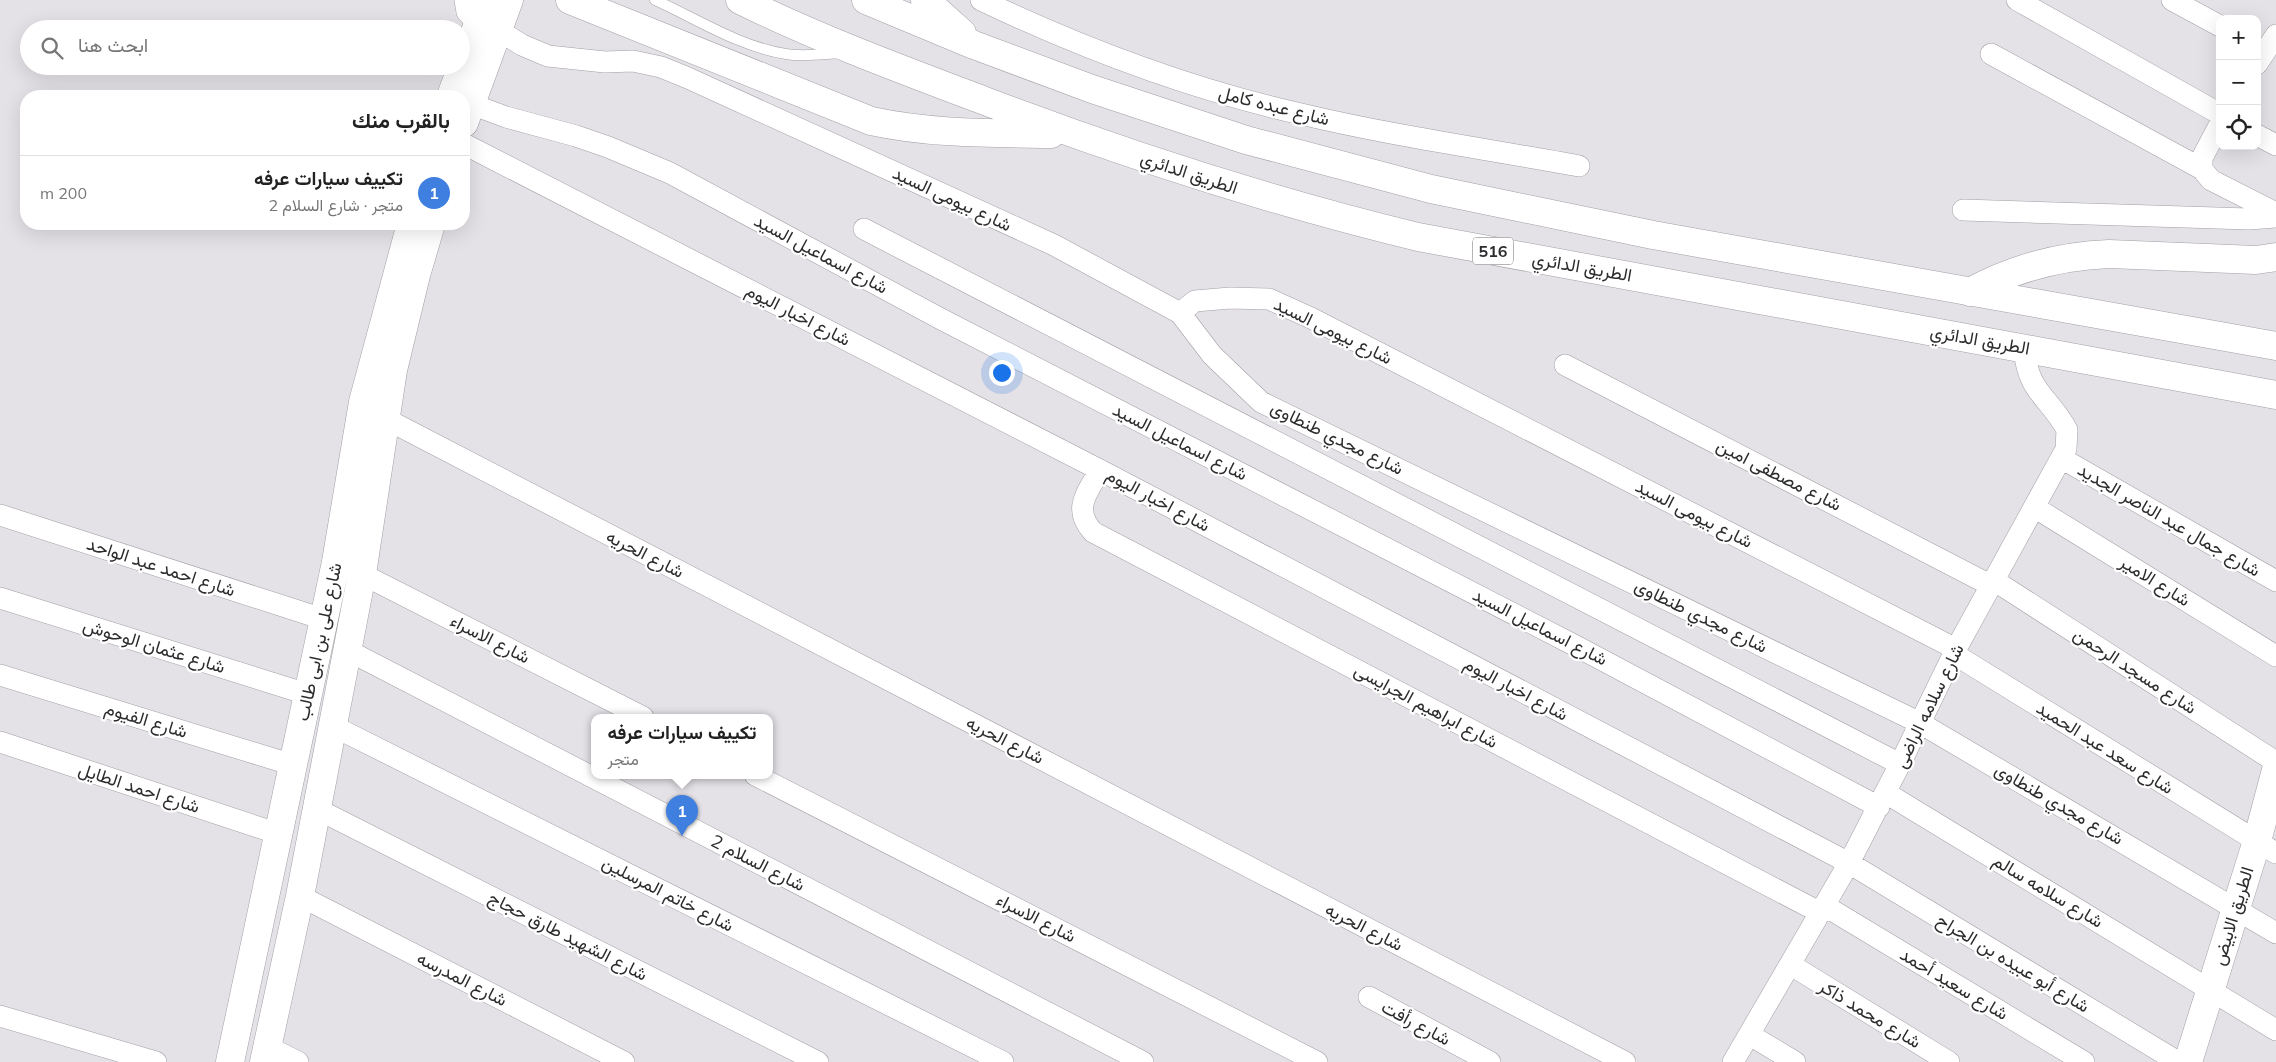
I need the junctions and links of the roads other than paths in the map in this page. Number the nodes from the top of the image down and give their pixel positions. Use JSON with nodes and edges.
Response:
{"nodes":[{"id":1,"x":466,"y":0,"type":"edge"},
{"id":2,"x":509,"y":0,"type":"edge"},
{"id":3,"x":570,"y":0,"type":"edge"},
{"id":4,"x":655,"y":0,"type":"edge"},
{"id":5,"x":740,"y":0,"type":"edge"},
{"id":6,"x":866,"y":0,"type":"edge"},
{"id":7,"x":925,"y":0,"type":"edge"},
{"id":8,"x":981,"y":0,"type":"edge"},
{"id":9,"x":2017,"y":0,"type":"edge"},
{"id":10,"x":2172,"y":0,"type":"edge"},
{"id":11,"x":488,"y":18,"type":"edge"},
{"id":12,"x":2216,"y":24,"type":"edge"},
{"id":13,"x":2270,"y":44,"type":"edge"},
{"id":14,"x":974,"y":45,"type":"junction"},
{"id":15,"x":858,"y":52,"type":"junction"},
{"id":16,"x":1991,"y":54,"type":"dead end"},
{"id":17,"x":2260,"y":60,"type":"edge"},
{"id":18,"x":467,"y":90,"type":"edge"},
{"id":19,"x":470,"y":110,"type":"edge"},
{"id":20,"x":2216,"y":112,"type":"edge"},
{"id":21,"x":2216,"y":132,"type":"edge"},
{"id":22,"x":1072,"y":134,"type":"junction"},
{"id":23,"x":2261,"y":137,"type":"edge"},
{"id":24,"x":2276,"y":145,"type":"edge"},
{"id":25,"x":470,"y":147,"type":"edge"},
{"id":26,"x":1580,"y":166,"type":"dead end"},
{"id":27,"x":2202,"y":170,"type":"junction"},
{"id":28,"x":1963,"y":210,"type":"dead end"},
{"id":29,"x":2276,"y":213,"type":"edge"},
{"id":30,"x":2276,"y":217,"type":"edge"},
{"id":31,"x":864,"y":229,"type":"dead end"},
{"id":32,"x":409,"y":230,"type":"edge"},
{"id":33,"x":430,"y":230,"type":"edge"},
{"id":34,"x":2276,"y":257,"type":"edge"},
{"id":35,"x":1970,"y":292,"type":"junction"},
{"id":36,"x":1180,"y":313,"type":"junction"},
{"id":37,"x":2276,"y":346,"type":"edge"},
{"id":38,"x":2024,"y":348,"type":"junction"},
{"id":39,"x":1565,"y":365,"type":"dead end"},
{"id":40,"x":2276,"y":395,"type":"edge"},
{"id":41,"x":384,"y":418,"type":"junction"},
{"id":42,"x":2061,"y":458,"type":"junction"},
{"id":43,"x":1100,"y":470,"type":"junction"},
{"id":44,"x":2034,"y":507,"type":"junction"},
{"id":45,"x":0,"y":515,"type":"edge"},
{"id":46,"x":336,"y":562,"type":"junction"},
{"id":47,"x":362,"y":574,"type":"junction"},
{"id":48,"x":2276,"y":581,"type":"edge"},
{"id":49,"x":1993,"y":583,"type":"junction"},
{"id":50,"x":0,"y":598,"type":"edge"},
{"id":51,"x":323,"y":619,"type":"junction"},
{"id":52,"x":347,"y":650,"type":"junction"},
{"id":53,"x":1955,"y":652,"type":"junction"},
{"id":54,"x":2276,"y":656,"type":"edge"},
{"id":55,"x":0,"y":675,"type":"edge"},
{"id":56,"x":307,"y":694,"type":"junction"},
{"id":57,"x":637,"y":714,"type":"edge"},
{"id":58,"x":1920,"y":723,"type":"junction"},
{"id":59,"x":333,"y":726,"type":"junction"},
{"id":60,"x":0,"y":742,"type":"edge"},
{"id":61,"x":2276,"y":762,"type":"edge"},
{"id":62,"x":1900,"y":764,"type":"junction"},
{"id":63,"x":293,"y":766,"type":"junction"},
{"id":64,"x":2276,"y":770,"type":"edge"},
{"id":65,"x":591,"y":776,"type":"edge"},
{"id":66,"x":596,"y":779,"type":"edge"},
{"id":67,"x":763,"y":779,"type":"edge"},
{"id":68,"x":1882,"y":800,"type":"junction"},
{"id":69,"x":317,"y":809,"type":"junction"},
{"id":70,"x":279,"y":834,"type":"junction"},
{"id":71,"x":2266,"y":847,"type":"edge"},
{"id":72,"x":1849,"y":863,"type":"junction"},
{"id":73,"x":300,"y":896,"type":"junction"},
{"id":74,"x":2236,"y":907,"type":"junction"},
{"id":75,"x":1823,"y":910,"type":"junction"},
{"id":76,"x":2276,"y":933,"type":"edge"},
{"id":77,"x":1791,"y":965,"type":"junction"},
{"id":78,"x":2210,"y":989,"type":"junction"},
{"id":79,"x":1369,"y":997,"type":"dead end"},
{"id":80,"x":0,"y":1016,"type":"edge"},
{"id":81,"x":2276,"y":1030,"type":"edge"},
{"id":82,"x":1750,"y":1035,"type":"junction"},
{"id":83,"x":266,"y":1054,"type":"edge"},
{"id":84,"x":156,"y":1062,"type":"edge"},
{"id":85,"x":230,"y":1062,"type":"edge"},
{"id":86,"x":298,"y":1062,"type":"edge"},
{"id":87,"x":624,"y":1062,"type":"edge"},
{"id":88,"x":818,"y":1062,"type":"edge"},
{"id":89,"x":1003,"y":1062,"type":"edge"},
{"id":90,"x":1143,"y":1062,"type":"edge"},
{"id":91,"x":1317,"y":1062,"type":"edge"},
{"id":92,"x":1490,"y":1062,"type":"edge"},
{"id":93,"x":1625,"y":1062,"type":"edge"},
{"id":94,"x":1733,"y":1062,"type":"edge"},
{"id":95,"x":1795,"y":1062,"type":"edge"},
{"id":96,"x":1949,"y":1062,"type":"edge"},
{"id":97,"x":2084,"y":1062,"type":"edge"},
{"id":98,"x":2178,"y":1062,"type":"edge"},
{"id":99,"x":2188,"y":1062,"type":"edge"}],
"edges":[{"from":1,"to":11,"type":"street"},
{"from":2,"to":11,"type":"main road"},
{"from":3,"to":22,"type":"main road"},
{"from":4,"to":15,"type":"lane"},
{"from":5,"to":15,"type":"main road","name":"الطريق الدائري","number":"516"},
{"from":6,"to":14,"type":"main road"},
{"from":7,"to":14,"type":"main road"},
{"from":8,"to":26,"type":"street","name":"شارع عبده كامل"},
{"from":9,"to":20,"type":"street"},
{"from":10,"to":12,"type":"street"},
{"from":11,"to":18,"type":"main road"},
{"from":11,"to":36,"type":"street","name":"شارع بيومى السيد"},
{"from":13,"to":17,"type":"street"},
{"from":14,"to":35,"type":"main road"},
{"from":15,"to":22,"type":"main road","name":"الطريق الدائري","number":"516"},
{"from":16,"to":27,"type":"street"},
{"from":19,"to":68,"type":"street","name":"شارع اسماعيل السيد"},
{"from":21,"to":27,"type":"street"},
{"from":22,"to":38,"type":"main road","name":"الطريق الدائري","number":"516"},
{"from":23,"to":24,"type":"street"},
{"from":25,"to":43,"type":"street","name":"شارع اخبار اليوم"},
{"from":27,"to":29,"type":"street"},
{"from":28,"to":30,"type":"street"},
{"from":31,"to":62,"type":"street"},
{"from":32,"to":46,"type":"main road","name":"شارع على بن ابى طالب"},
{"from":33,"to":41,"type":"main road","name":"شارع على بن ابى طالب"},
{"from":34,"to":35,"type":"main road"},
{"from":35,"to":37,"type":"main road"},
{"from":36,"to":53,"type":"street","name":"شارع بيومى السيد"},
{"from":36,"to":58,"type":"street","name":"شارع مجدي طنطاوى"},
{"from":38,"to":40,"type":"main road","name":"الطريق الدائري","number":"516"},
{"from":38,"to":42,"type":"street","name":"شارع سلامه الراضى"},
{"from":39,"to":49,"type":"street","name":"شارع مصطفى امين"},
{"from":41,"to":47,"type":"main road","name":"شارع على بن ابى طالب"},
{"from":41,"to":93,"type":"street","name":"شارع الحريه"},
{"from":42,"to":44,"type":"street","name":"شارع سلامه الراضى"},
{"from":42,"to":48,"type":"street","name":"شارع جمال عبد الناصر الجديد"},
{"from":43,"to":72,"type":"street","name":"شارع اخبار اليوم"},
{"from":43,"to":75,"type":"street","name":"شارع ابراهيم الجرايسى"},
{"from":44,"to":49,"type":"street","name":"شارع سلامه الراضى"},
{"from":44,"to":54,"type":"street","name":"شارع الامير"},
{"from":45,"to":51,"type":"street","name":"شارع احمد عبد الواحد"},
{"from":46,"to":47,"type":"street","name":"شارع الاسراء"},
{"from":46,"to":51,"type":"main road","name":"شارع على بن ابى طالب"},
{"from":47,"to":52,"type":"main road","name":"شارع على بن ابى طالب"},
{"from":47,"to":57,"type":"street","name":"شارع الاسراء"},
{"from":49,"to":53,"type":"street","name":"شارع سلامه الراضى"},
{"from":49,"to":61,"type":"street","name":"شارع مسجد الرحمن"},
{"from":50,"to":56,"type":"street","name":"شارع عثمان الوحوش"},
{"from":51,"to":56,"type":"main road","name":"شارع على بن ابى طالب"},
{"from":52,"to":59,"type":"main road","name":"شارع على بن ابى طالب"},
{"from":52,"to":65,"type":"street","name":"شارع السلام 2"},
{"from":53,"to":58,"type":"street","name":"شارع سلامه الراضى"},
{"from":53,"to":71,"type":"street","name":"شارع سعد عبد الحميد"},
{"from":55,"to":63,"type":"street","name":"شارع الفيوم"},
{"from":56,"to":63,"type":"main road","name":"شارع على بن ابى طالب"},
{"from":58,"to":62,"type":"street","name":"شارع سلامه الراضى"},
{"from":58,"to":74,"type":"street","name":"شارع مجدي طنطاوى"},
{"from":59,"to":69,"type":"main road","name":"شارع على بن ابى طالب"},
{"from":59,"to":89,"type":"street","name":"شارع خاتم المرسلين"},
{"from":60,"to":70,"type":"street","name":"شارع احمد الطايل"},
{"from":62,"to":68,"type":"street","name":"شارع سلامه الراضى"},
{"from":63,"to":70,"type":"main road","name":"شارع على بن ابى طالب"},
{"from":64,"to":71,"type":"main road","name":"الطريق الابيض"},
{"from":66,"to":90,"type":"street","name":"شارع السلام 2"},
{"from":67,"to":91,"type":"street","name":"شارع الاسراء"},
{"from":68,"to":72,"type":"street","name":"شارع سلامه الراضى"},
{"from":68,"to":78,"type":"street","name":"شارع سلامه سالم"},
{"from":69,"to":73,"type":"main road","name":"شارع على بن ابى طالب"},
{"from":69,"to":88,"type":"street","name":"شارع الشهيد طارق حجاج"},
{"from":70,"to":85,"type":"main road","name":"شارع على بن ابى طالب"},
{"from":71,"to":74,"type":"main road","name":"الطريق الابيض"},
{"from":72,"to":75,"type":"street","name":"شارع سلامه الراضى"},
{"from":72,"to":98,"type":"street","name":"شارع أبو عبيده بن الجراح"},
{"from":73,"to":83,"type":"main road","name":"شارع على بن ابى طالب"},
{"from":73,"to":87,"type":"street","name":"شارع المدرسه"},
{"from":74,"to":76,"type":"street","name":"شارع مجدي طنطاوى"},
{"from":74,"to":78,"type":"main road","name":"الطريق الابيض"},
{"from":75,"to":77,"type":"street","name":"شارع سلامه الراضى"},
{"from":75,"to":97,"type":"street","name":"شارع سعيد أحمد"},
{"from":77,"to":82,"type":"street","name":"شارع سلامه الراضى"},
{"from":77,"to":96,"type":"street","name":"شارع محمد ذاكر"},
{"from":78,"to":81,"type":"street","name":"شارع سلامه سالم"},
{"from":78,"to":99,"type":"main road","name":"الطريق الابيض"},
{"from":79,"to":92,"type":"street","name":"شارع رأفت"},
{"from":80,"to":84,"type":"street"},
{"from":82,"to":94,"type":"street","name":"شارع سلامه الراضى"},
{"from":82,"to":95,"type":"street"},
{"from":83,"to":86,"type":"street"}]}
